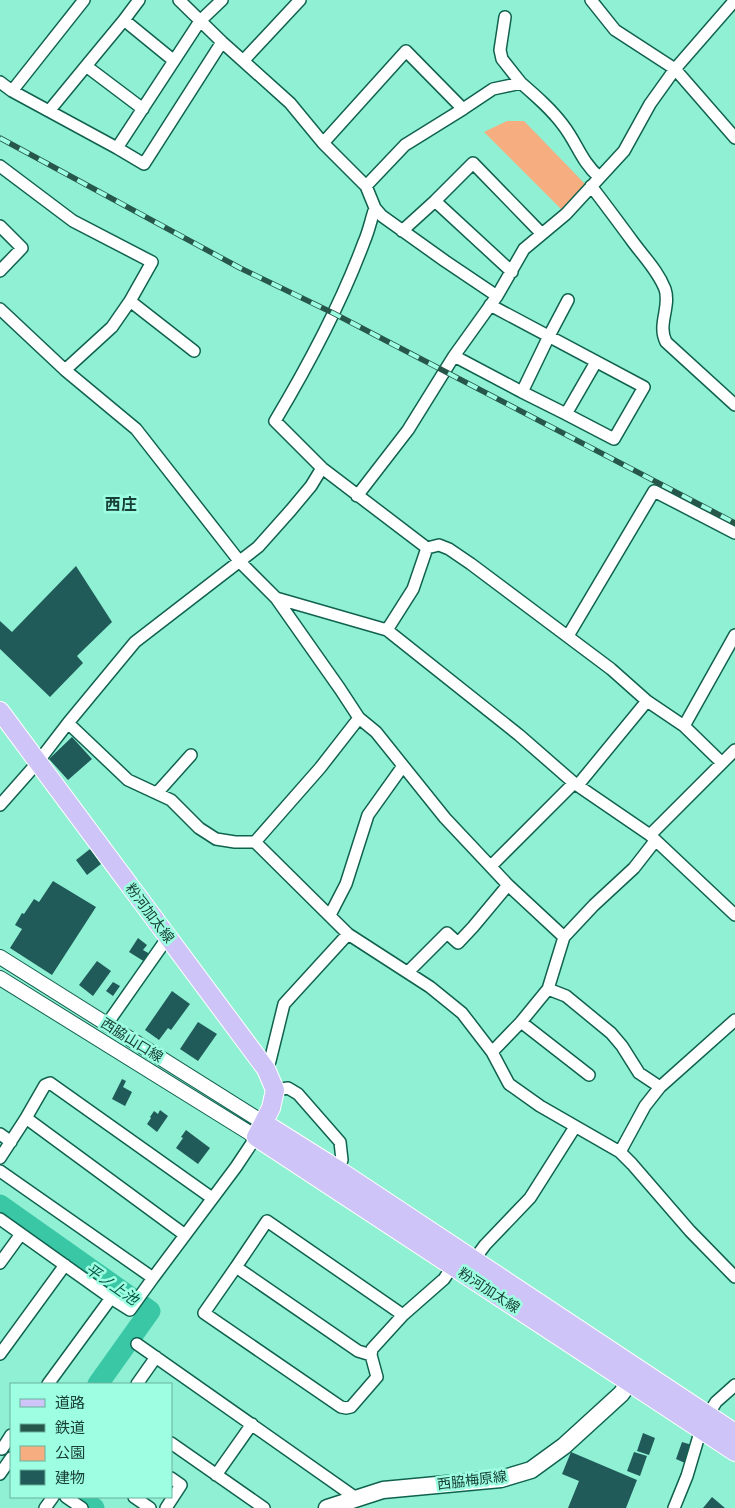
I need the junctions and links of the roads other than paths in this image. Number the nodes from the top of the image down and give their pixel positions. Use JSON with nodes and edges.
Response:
{"nodes":[{"id":1,"x":84,"y":0,"type":"edge"},
{"id":2,"x":139,"y":0,"type":"edge"},
{"id":3,"x":179,"y":0,"type":"edge"},
{"id":4,"x":222,"y":0,"type":"edge"},
{"id":5,"x":300,"y":0,"type":"edge"},
{"id":6,"x":591,"y":0,"type":"edge"},
{"id":7,"x":734,"y":0,"type":"edge"},
{"id":8,"x":505,"y":17,"type":"dead end"},
{"id":9,"x":124,"y":20,"type":"junction"},
{"id":10,"x":200,"y":21,"type":"junction"},
{"id":11,"x":222,"y":42,"type":"junction"},
{"id":12,"x":174,"y":60,"type":"junction"},
{"id":13,"x":243,"y":61,"type":"junction"},
{"id":14,"x":86,"y":66,"type":"junction"},
{"id":15,"x":675,"y":69,"type":"junction"},
{"id":16,"x":0,"y":82,"type":"edge"},
{"id":17,"x":520,"y":84,"type":"junction"},
{"id":18,"x":12,"y":91,"type":"junction"},
{"id":19,"x":143,"y":109,"type":"junction"},
{"id":20,"x":463,"y":109,"type":"junction"},
{"id":21,"x":49,"y":111,"type":"junction"},
{"id":22,"x":735,"y":138,"type":"edge"},
{"id":23,"x":323,"y":143,"type":"junction"},
{"id":24,"x":117,"y":148,"type":"junction"},
{"id":25,"x":0,"y":166,"type":"edge"},
{"id":26,"x":595,"y":181,"type":"junction"},
{"id":27,"x":366,"y":186,"type":"junction"},
{"id":28,"x":435,"y":201,"type":"junction"},
{"id":29,"x":375,"y":208,"type":"junction"},
{"id":30,"x":0,"y":226,"type":"edge"},
{"id":31,"x":402,"y":231,"type":"junction"},
{"id":32,"x":542,"y":234,"type":"junction"},
{"id":33,"x":0,"y":270,"type":"edge"},
{"id":34,"x":512,"y":272,"type":"junction"},
{"id":35,"x":568,"y":300,"type":"dead end"},
{"id":36,"x":130,"y":301,"type":"junction"},
{"id":37,"x":494,"y":301,"type":"junction"},
{"id":38,"x":0,"y":310,"type":"edge"},
{"id":39,"x":549,"y":336,"type":"junction"},
{"id":40,"x":194,"y":351,"type":"dead end"},
{"id":41,"x":454,"y":356,"type":"junction"},
{"id":42,"x":596,"y":362,"type":"junction"},
{"id":43,"x":65,"y":370,"type":"junction"},
{"id":44,"x":522,"y":392,"type":"junction"},
{"id":45,"x":735,"y":405,"type":"edge"},
{"id":46,"x":566,"y":414,"type":"junction"},
{"id":47,"x":322,"y":468,"type":"junction"},
{"id":48,"x":357,"y":496,"type":"junction"},
{"id":49,"x":735,"y":533,"type":"edge"},
{"id":50,"x":427,"y":548,"type":"junction"},
{"id":51,"x":240,"y":562,"type":"junction"},
{"id":52,"x":276,"y":598,"type":"junction"},
{"id":53,"x":387,"y":630,"type":"junction"},
{"id":54,"x":735,"y":635,"type":"edge"},
{"id":55,"x":568,"y":636,"type":"junction"},
{"id":56,"x":647,"y":701,"type":"junction"},
{"id":57,"x":0,"y":711,"type":"edge"},
{"id":58,"x":359,"y":718,"type":"junction"},
{"id":59,"x":68,"y":723,"type":"junction"},
{"id":60,"x":684,"y":726,"type":"junction"},
{"id":61,"x":735,"y":750,"type":"edge"},
{"id":62,"x":191,"y":756,"type":"dead end"},
{"id":63,"x":38,"y":762,"type":"junction"},
{"id":64,"x":722,"y":762,"type":"junction"},
{"id":65,"x":403,"y":766,"type":"junction"},
{"id":66,"x":576,"y":784,"type":"junction"},
{"id":67,"x":157,"y":793,"type":"junction"},
{"id":68,"x":0,"y":805,"type":"edge"},
{"id":69,"x":653,"y":838,"type":"junction"},
{"id":70,"x":255,"y":842,"type":"junction"},
{"id":71,"x":490,"y":866,"type":"junction"},
{"id":72,"x":508,"y":885,"type":"junction"},
{"id":73,"x":330,"y":915,"type":"junction"},
{"id":74,"x":735,"y":915,"type":"edge"},
{"id":75,"x":348,"y":934,"type":"junction"},
{"id":76,"x":168,"y":936,"type":"junction"},
{"id":77,"x":564,"y":938,"type":"junction"},
{"id":78,"x":0,"y":957,"type":"edge"},
{"id":79,"x":408,"y":972,"type":"junction"},
{"id":80,"x":0,"y":978,"type":"edge"},
{"id":81,"x":548,"y":989,"type":"junction"},
{"id":82,"x":735,"y":1020,"type":"edge"},
{"id":83,"x":521,"y":1022,"type":"junction"},
{"id":84,"x":107,"y":1024,"type":"junction"},
{"id":85,"x":492,"y":1052,"type":"junction"},
{"id":86,"x":266,"y":1069,"type":"junction"},
{"id":87,"x":589,"y":1074,"type":"dead end"},
{"id":88,"x":660,"y":1087,"type":"junction"},
{"id":89,"x":275,"y":1090,"type":"junction"},
{"id":90,"x":26,"y":1118,"type":"junction"},
{"id":91,"x":575,"y":1127,"type":"junction"},
{"id":92,"x":260,"y":1130,"type":"junction"},
{"id":93,"x":0,"y":1134,"type":"edge"},
{"id":94,"x":11,"y":1142,"type":"junction"},
{"id":95,"x":620,"y":1152,"type":"junction"},
{"id":96,"x":0,"y":1158,"type":"edge"},
{"id":97,"x":337,"y":1169,"type":"junction"},
{"id":98,"x":0,"y":1171,"type":"edge"},
{"id":99,"x":212,"y":1198,"type":"junction"},
{"id":100,"x":0,"y":1219,"type":"edge"},
{"id":101,"x":21,"y":1234,"type":"junction"},
{"id":102,"x":185,"y":1235,"type":"junction"},
{"id":103,"x":463,"y":1259,"type":"junction"},
{"id":104,"x":0,"y":1263,"type":"edge"},
{"id":105,"x":65,"y":1265,"type":"junction"},
{"id":106,"x":236,"y":1267,"type":"junction"},
{"id":107,"x":735,"y":1277,"type":"edge"},
{"id":108,"x":153,"y":1278,"type":"junction"},
{"id":109,"x":111,"y":1298,"type":"junction"},
{"id":110,"x":404,"y":1315,"type":"junction"},
{"id":111,"x":137,"y":1344,"type":"dead end"},
{"id":112,"x":0,"y":1354,"type":"edge"},
{"id":113,"x":371,"y":1355,"type":"junction"},
{"id":114,"x":156,"y":1357,"type":"junction"},
{"id":115,"x":634,"y":1376,"type":"junction"},
{"id":116,"x":49,"y":1383,"type":"edge"},
{"id":117,"x":138,"y":1383,"type":"edge"},
{"id":118,"x":735,"y":1385,"type":"edge"},
{"id":119,"x":705,"y":1422,"type":"junction"},
{"id":120,"x":252,"y":1424,"type":"junction"},
{"id":121,"x":735,"y":1433,"type":"edge"},
{"id":122,"x":10,"y":1438,"type":"edge"},
{"id":123,"x":172,"y":1444,"type":"edge"},
{"id":124,"x":6,"y":1452,"type":"edge"},
{"id":125,"x":735,"y":1452,"type":"edge"},
{"id":126,"x":0,"y":1474,"type":"edge"},
{"id":127,"x":216,"y":1475,"type":"junction"},
{"id":128,"x":172,"y":1479,"type":"edge"},
{"id":129,"x":67,"y":1498,"type":"edge"},
{"id":130,"x":135,"y":1498,"type":"edge"},
{"id":131,"x":356,"y":1498,"type":"junction"},
{"id":132,"x":82,"y":1508,"type":"edge"},
{"id":133,"x":150,"y":1508,"type":"edge"},
{"id":134,"x":166,"y":1508,"type":"edge"},
{"id":135,"x":264,"y":1508,"type":"edge"},
{"id":136,"x":327,"y":1508,"type":"edge"},
{"id":137,"x":674,"y":1508,"type":"edge"}],
"edges":[{"from":1,"to":18,"type":"street"},
{"from":2,"to":9,"type":"street"},
{"from":3,"to":10,"type":"street"},
{"from":4,"to":10,"type":"street"},
{"from":5,"to":13,"type":"street"},
{"from":6,"to":15,"type":"street"},
{"from":7,"to":15,"type":"street"},
{"from":8,"to":17,"type":"street"},
{"from":9,"to":12,"type":"street"},
{"from":9,"to":14,"type":"street"},
{"from":10,"to":11,"type":"street"},
{"from":10,"to":12,"type":"street"},
{"from":11,"to":13,"type":"street"},
{"from":11,"to":24,"type":"street"},
{"from":12,"to":19,"type":"street"},
{"from":13,"to":23,"type":"street"},
{"from":14,"to":19,"type":"street"},
{"from":14,"to":21,"type":"street"},
{"from":15,"to":22,"type":"street"},
{"from":15,"to":26,"type":"street"},
{"from":16,"to":18,"type":"street"},
{"from":17,"to":20,"type":"street"},
{"from":17,"to":26,"type":"street"},
{"from":18,"to":21,"type":"street"},
{"from":19,"to":24,"type":"street"},
{"from":20,"to":23,"type":"street"},
{"from":20,"to":27,"type":"street"},
{"from":21,"to":24,"type":"street"},
{"from":23,"to":27,"type":"street"},
{"from":25,"to":36,"type":"street"},
{"from":26,"to":32,"type":"street"},
{"from":26,"to":45,"type":"street"},
{"from":27,"to":29,"type":"street"},
{"from":28,"to":31,"type":"street"},
{"from":28,"to":32,"type":"street"},
{"from":28,"to":34,"type":"street"},
{"from":29,"to":31,"type":"street"},
{"from":29,"to":47,"type":"street"},
{"from":30,"to":33,"type":"street"},
{"from":31,"to":37,"type":"street"},
{"from":32,"to":34,"type":"street"},
{"from":34,"to":37,"type":"street"},
{"from":35,"to":39,"type":"street"},
{"from":36,"to":40,"type":"street"},
{"from":36,"to":43,"type":"street"},
{"from":37,"to":39,"type":"street"},
{"from":37,"to":41,"type":"street"},
{"from":38,"to":43,"type":"street"},
{"from":39,"to":42,"type":"street"},
{"from":39,"to":44,"type":"street"},
{"from":41,"to":44,"type":"street"},
{"from":41,"to":48,"type":"street"},
{"from":42,"to":46,"type":"street"},
{"from":42,"to":46,"type":"street"},
{"from":43,"to":51,"type":"street"},
{"from":44,"to":46,"type":"street"},
{"from":47,"to":48,"type":"street"},
{"from":47,"to":51,"type":"street"},
{"from":48,"to":50,"type":"street"},
{"from":49,"to":55,"type":"street"},
{"from":50,"to":53,"type":"street"},
{"from":50,"to":55,"type":"street"},
{"from":51,"to":52,"type":"street"},
{"from":51,"to":59,"type":"street"},
{"from":52,"to":53,"type":"street"},
{"from":52,"to":58,"type":"street"},
{"from":53,"to":66,"type":"street"},
{"from":54,"to":60,"type":"street"},
{"from":55,"to":56,"type":"street"},
{"from":56,"to":60,"type":"street"},
{"from":56,"to":66,"type":"street"},
{"from":57,"to":63,"type":"main road","name":"粉河加太線"},
{"from":58,"to":65,"type":"street"},
{"from":58,"to":70,"type":"street"},
{"from":59,"to":63,"type":"street"},
{"from":59,"to":67,"type":"street"},
{"from":60,"to":64,"type":"street"},
{"from":61,"to":64,"type":"street"},
{"from":62,"to":67,"type":"street"},
{"from":63,"to":68,"type":"street"},
{"from":63,"to":76,"type":"main road","name":"粉河加太線"},
{"from":64,"to":69,"type":"street"},
{"from":65,"to":71,"type":"street"},
{"from":65,"to":73,"type":"street"},
{"from":66,"to":69,"type":"street"},
{"from":66,"to":71,"type":"street"},
{"from":67,"to":70,"type":"street"},
{"from":69,"to":74,"type":"street"},
{"from":69,"to":77,"type":"street"},
{"from":70,"to":73,"type":"street"},
{"from":71,"to":72,"type":"street"},
{"from":72,"to":77,"type":"street"},
{"from":72,"to":79,"type":"street"},
{"from":73,"to":75,"type":"street"},
{"from":75,"to":79,"type":"street"},
{"from":75,"to":86,"type":"street"},
{"from":76,"to":84,"type":"street"},
{"from":76,"to":86,"type":"main road","name":"粉河加太線"},
{"from":77,"to":81,"type":"street"},
{"from":78,"to":84,"type":"street","name":"西脇山口線"},
{"from":79,"to":85,"type":"street"},
{"from":80,"to":92,"type":"street","name":"西脇山口線"},
{"from":81,"to":83,"type":"street"},
{"from":81,"to":88,"type":"street"},
{"from":82,"to":88,"type":"street"},
{"from":83,"to":85,"type":"street"},
{"from":83,"to":87,"type":"street"},
{"from":84,"to":92,"type":"street","name":"西脇山口線"},
{"from":85,"to":91,"type":"street"},
{"from":86,"to":89,"type":"main road","name":"粉河加太線"},
{"from":88,"to":95,"type":"street"},
{"from":89,"to":92,"type":"main road"},
{"from":89,"to":97,"type":"street"},
{"from":90,"to":94,"type":"street"},
{"from":90,"to":99,"type":"street"},
{"from":90,"to":102,"type":"street"},
{"from":91,"to":95,"type":"street"},
{"from":91,"to":103,"type":"street"},
{"from":92,"to":97,"type":"main road","name":"粉河加太線"},
{"from":92,"to":99,"type":"street"},
{"from":92,"to":103,"type":"main road","name":"粉河加太線"},
{"from":93,"to":94,"type":"street"},
{"from":94,"to":96,"type":"street"},
{"from":95,"to":107,"type":"street"},
{"from":97,"to":103,"type":"main road","name":"粉河加太線"},
{"from":98,"to":108,"type":"street"},
{"from":99,"to":102,"type":"street"},
{"from":100,"to":101,"type":"street"},
{"from":101,"to":104,"type":"street"},
{"from":101,"to":105,"type":"street"},
{"from":102,"to":108,"type":"street"},
{"from":103,"to":110,"type":"street"},
{"from":103,"to":115,"type":"main road","name":"粉河加太線"},
{"from":105,"to":109,"type":"street"},
{"from":105,"to":112,"type":"street"},
{"from":106,"to":110,"type":"street"},
{"from":106,"to":113,"type":"street"},
{"from":106,"to":113,"type":"street"},
{"from":108,"to":109,"type":"street"},
{"from":109,"to":116,"type":"street"},
{"from":110,"to":113,"type":"street"},
{"from":111,"to":114,"type":"street"},
{"from":114,"to":117,"type":"street"},
{"from":114,"to":120,"type":"street"},
{"from":115,"to":119,"type":"main road","name":"粉河加太線"},
{"from":115,"to":131,"type":"main road","name":"西脇梅原線"},
{"from":118,"to":119,"type":"street"},
{"from":119,"to":121,"type":"main road","name":"粉河加太線"},
{"from":119,"to":125,"type":"main road","name":"粉河加太線"},
{"from":119,"to":137,"type":"street"},
{"from":120,"to":127,"type":"street"},
{"from":120,"to":131,"type":"street"},
{"from":122,"to":124,"type":"street"},
{"from":123,"to":127,"type":"street"},
{"from":124,"to":126,"type":"street"},
{"from":127,"to":135,"type":"street"},
{"from":128,"to":134,"type":"street"},
{"from":129,"to":132,"type":"street"},
{"from":130,"to":133,"type":"street"},
{"from":131,"to":136,"type":"main road","name":"西脇梅原線"}]}
